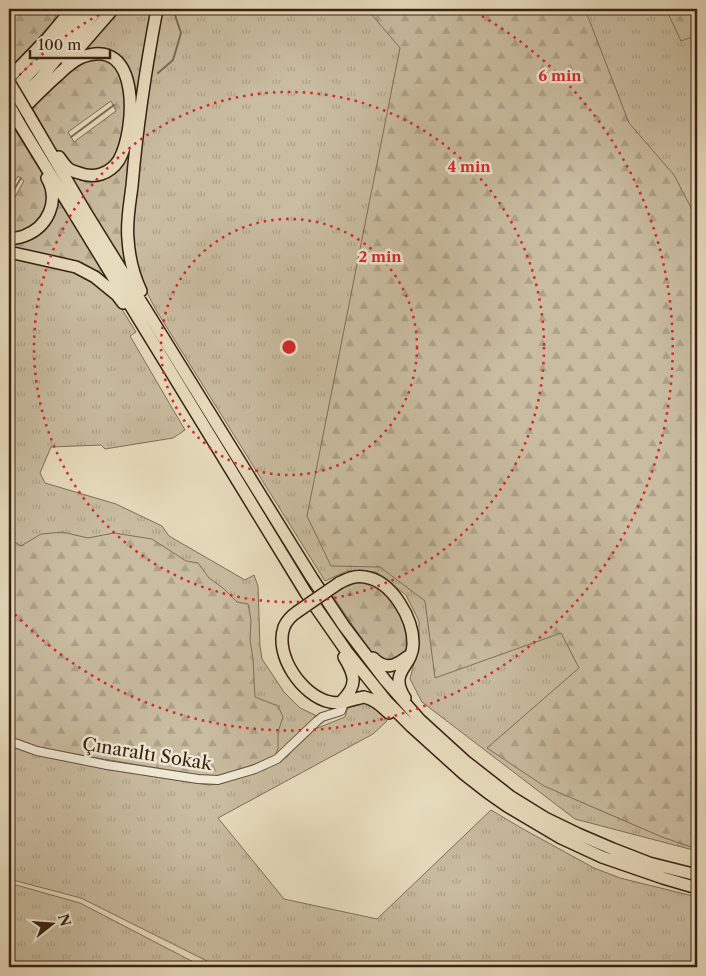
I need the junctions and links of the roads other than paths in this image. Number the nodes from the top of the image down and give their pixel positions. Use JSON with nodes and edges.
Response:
{"nodes":[{"id":1,"x":64,"y":9,"type":"edge"},
{"id":2,"x":72,"y":9,"type":"edge"},
{"id":3,"x":86,"y":9,"type":"edge"},
{"id":4,"x":98,"y":9,"type":"edge"},
{"id":5,"x":112,"y":9,"type":"edge"},
{"id":6,"x":157,"y":9,"type":"edge"},
{"id":7,"x":47,"y":39,"type":"junction"},
{"id":8,"x":9,"y":78,"type":"edge"},
{"id":9,"x":52,"y":80,"type":"junction"},
{"id":10,"x":9,"y":82,"type":"edge"},
{"id":11,"x":9,"y":95,"type":"edge"},
{"id":12,"x":9,"y":107,"type":"edge"},
{"id":13,"x":14,"y":123,"type":"edge"},
{"id":14,"x":34,"y":135,"type":"junction"},
{"id":15,"x":9,"y":239,"type":"edge"},
{"id":16,"x":9,"y":252,"type":"edge"},
{"id":17,"x":139,"y":320,"type":"junction"},
{"id":18,"x":166,"y":342,"type":"junction"},
{"id":19,"x":306,"y":593,"type":"junction"},
{"id":20,"x":344,"y":626,"type":"junction"},
{"id":21,"x":410,"y":655,"type":"junction"},
{"id":22,"x":342,"y":701,"type":"junction"},
{"id":23,"x":420,"y":720,"type":"junction"},
{"id":24,"x":9,"y":742,"type":"edge"},
{"id":25,"x":464,"y":774,"type":"junction"},
{"id":26,"x":697,"y":875,"type":"edge"},
{"id":27,"x":697,"y":888,"type":"edge"}],
"edges":[{"from":1,"to":7,"type":"highway"},
{"from":2,"to":7,"type":"highway"},
{"from":3,"to":11,"type":"highway"},
{"from":4,"to":12,"type":"highway"},
{"from":5,"to":9,"type":"highway"},
{"from":6,"to":18,"type":"highway"},
{"from":7,"to":8,"type":"highway"},
{"from":9,"to":13,"type":"highway"},
{"from":9,"to":14,"type":"highway"},
{"from":10,"to":14,"type":"highway","bridge":true},
{"from":12,"to":13,"type":"highway","bridge":true},
{"from":13,"to":14,"type":"highway"},
{"from":14,"to":15,"type":"highway"},
{"from":14,"to":17,"type":"highway"},
{"from":14,"to":18,"type":"highway"},
{"from":16,"to":17,"type":"highway"},
{"from":17,"to":19,"type":"highway"},
{"from":18,"to":20,"type":"highway"},
{"from":19,"to":22,"type":"highway"},
{"from":19,"to":25,"type":"highway"},
{"from":20,"to":21,"type":"highway"},
{"from":20,"to":23,"type":"highway"},
{"from":21,"to":22,"type":"highway","bridge":true},
{"from":21,"to":23,"type":"highway"},
{"from":22,"to":24,"type":"street","name":"Çınaraltı Sokak"},
{"from":22,"to":25,"type":"highway"},
{"from":23,"to":26,"type":"highway"},
{"from":25,"to":27,"type":"highway"}]}
